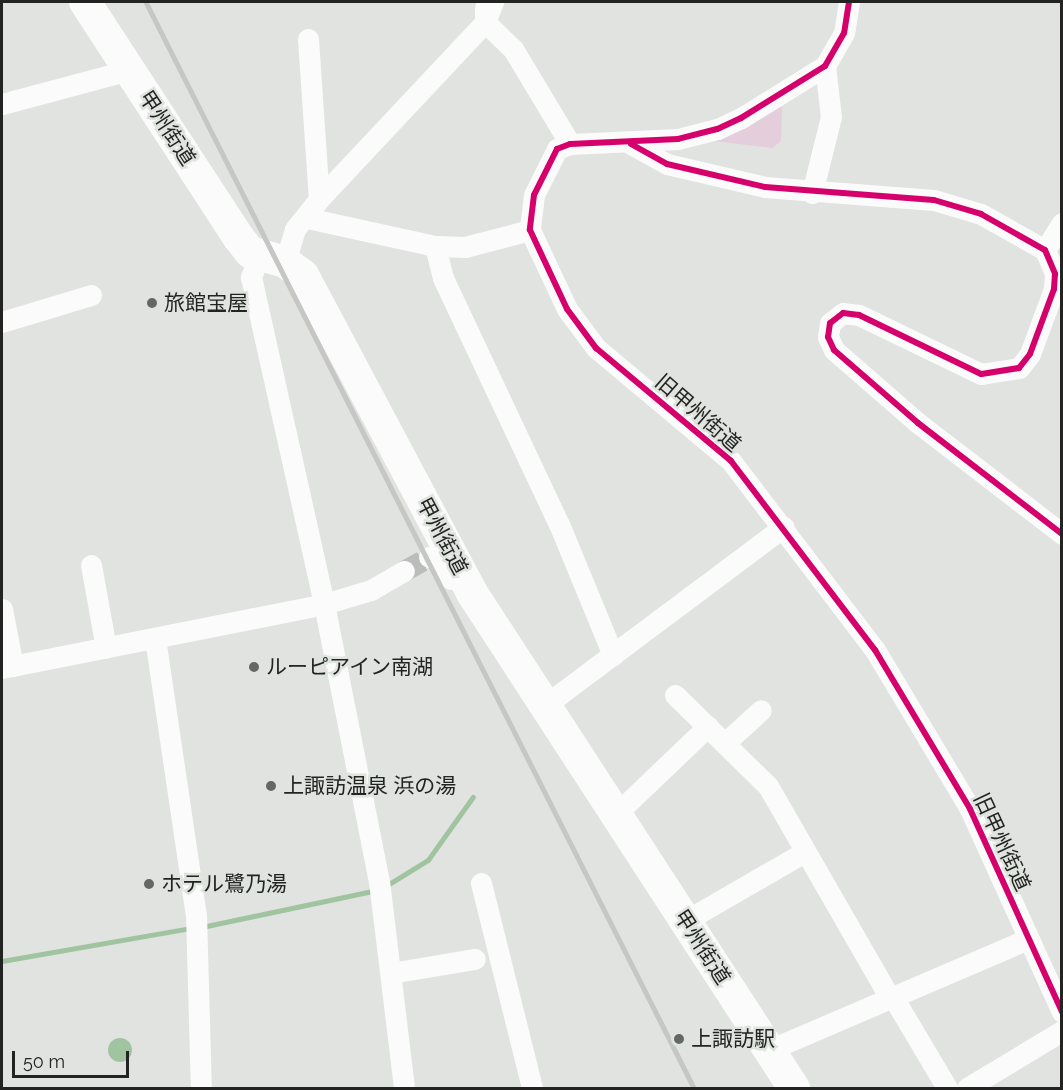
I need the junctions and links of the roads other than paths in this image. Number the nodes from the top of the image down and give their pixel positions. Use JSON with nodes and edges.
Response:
{"nodes":[{"id":1,"x":85,"y":2,"type":"edge"},
{"id":2,"x":478,"y":2,"type":"edge"},
{"id":3,"x":493,"y":2,"type":"edge"},
{"id":4,"x":849,"y":2,"type":"edge"},
{"id":5,"x":485,"y":22,"type":"junction"},
{"id":6,"x":308,"y":39,"type":"dead end"},
{"id":7,"x":825,"y":66,"type":"junction"},
{"id":8,"x":129,"y":69,"type":"junction"},
{"id":9,"x":2,"y":104,"type":"edge"},
{"id":10,"x":570,"y":144,"type":"junction"},
{"id":11,"x":631,"y":144,"type":"junction"},
{"id":12,"x":812,"y":193,"type":"junction"},
{"id":13,"x":319,"y":199,"type":"junction"},
{"id":14,"x":307,"y":218,"type":"junction"},
{"id":15,"x":1062,"y":223,"type":"edge"},
{"id":16,"x":530,"y":230,"type":"junction"},
{"id":17,"x":435,"y":246,"type":"junction"},
{"id":18,"x":1045,"y":250,"type":"junction"},
{"id":19,"x":272,"y":260,"type":"junction"},
{"id":20,"x":91,"y":295,"type":"dead end"},
{"id":21,"x":1054,"y":314,"type":"edge"},
{"id":22,"x":2,"y":322,"type":"edge"},
{"id":23,"x":783,"y":527,"type":"junction"},
{"id":24,"x":1062,"y":534,"type":"edge"},
{"id":25,"x":429,"y":557,"type":"dead end"},
{"id":26,"x":91,"y":565,"type":"dead end"},
{"id":27,"x":404,"y":571,"type":"tunnel mouth"},
{"id":28,"x":472,"y":593,"type":"junction"},
{"id":29,"x":324,"y":604,"type":"junction"},
{"id":30,"x":2,"y":609,"type":"edge"},
{"id":31,"x":155,"y":638,"type":"junction"},
{"id":32,"x":106,"y":648,"type":"junction"},
{"id":33,"x":613,"y":655,"type":"junction"},
{"id":34,"x":7,"y":667,"type":"edge"},
{"id":35,"x":675,"y":695,"type":"dead end"},
{"id":36,"x":544,"y":706,"type":"junction"},
{"id":37,"x":762,"y":710,"type":"dead end"},
{"id":38,"x":708,"y":726,"type":"junction"},
{"id":39,"x":726,"y":742,"type":"junction"},
{"id":40,"x":616,"y":814,"type":"junction"},
{"id":41,"x":803,"y":853,"type":"junction"},
{"id":42,"x":481,"y":883,"type":"dead end"},
{"id":43,"x":685,"y":921,"type":"junction"},
{"id":44,"x":1028,"y":939,"type":"junction"},
{"id":45,"x":475,"y":958,"type":"dead end"},
{"id":46,"x":391,"y":973,"type":"junction"},
{"id":47,"x":891,"y":998,"type":"junction"},
{"id":48,"x":1062,"y":1012,"type":"edge"},
{"id":49,"x":1062,"y":1031,"type":"edge"},
{"id":50,"x":769,"y":1050,"type":"junction"},
{"id":51,"x":201,"y":1089,"type":"edge"},
{"id":52,"x":404,"y":1089,"type":"edge"},
{"id":53,"x":532,"y":1089,"type":"edge"},
{"id":54,"x":794,"y":1089,"type":"edge"},
{"id":55,"x":947,"y":1089,"type":"edge"},
{"id":56,"x":967,"y":1089,"type":"edge"}],
"edges":[{"from":1,"to":8,"type":"highway","name":"甲州街道"},
{"from":2,"to":5,"type":"street"},
{"from":3,"to":5,"type":"street"},
{"from":4,"to":7,"type":"street"},
{"from":5,"to":10,"type":"street"},
{"from":5,"to":13,"type":"street"},
{"from":6,"to":13,"type":"street"},
{"from":7,"to":11,"type":"street"},
{"from":7,"to":12,"type":"street"},
{"from":8,"to":9,"type":"street"},
{"from":8,"to":19,"type":"highway","name":"甲州街道"},
{"from":10,"to":11,"type":"street"},
{"from":10,"to":16,"type":"street"},
{"from":11,"to":12,"type":"street"},
{"from":12,"to":18,"type":"street"},
{"from":13,"to":14,"type":"street"},
{"from":14,"to":17,"type":"street"},
{"from":14,"to":19,"type":"street"},
{"from":15,"to":18,"type":"street"},
{"from":16,"to":17,"type":"street"},
{"from":16,"to":23,"type":"street","name":"旧甲州街道"},
{"from":17,"to":33,"type":"street"},
{"from":18,"to":21,"type":"street"},
{"from":19,"to":28,"type":"highway","name":"甲州街道"},
{"from":19,"to":29,"type":"street"},
{"from":20,"to":22,"type":"street"},
{"from":21,"to":24,"type":"street"},
{"from":23,"to":33,"type":"street"},
{"from":23,"to":44,"type":"street","name":"旧甲州街道"},
{"from":25,"to":28,"type":"street"},
{"from":26,"to":32,"type":"street"},
{"from":27,"to":29,"type":"street"},
{"from":28,"to":36,"type":"highway","name":"甲州街道"},
{"from":29,"to":31,"type":"street"},
{"from":29,"to":46,"type":"street"},
{"from":30,"to":34,"type":"street"},
{"from":31,"to":32,"type":"street"},
{"from":31,"to":51,"type":"street"},
{"from":32,"to":34,"type":"street"},
{"from":33,"to":36,"type":"street"},
{"from":35,"to":38,"type":"street"},
{"from":36,"to":40,"type":"highway","name":"甲州街道"},
{"from":37,"to":39,"type":"street"},
{"from":38,"to":39,"type":"street"},
{"from":38,"to":40,"type":"street"},
{"from":39,"to":41,"type":"street"},
{"from":40,"to":43,"type":"highway","name":"甲州街道"},
{"from":41,"to":43,"type":"street"},
{"from":41,"to":47,"type":"street"},
{"from":42,"to":53,"type":"street"},
{"from":43,"to":50,"type":"highway","name":"甲州街道"},
{"from":44,"to":47,"type":"street"},
{"from":44,"to":48,"type":"street","name":"旧甲州街道"},
{"from":45,"to":46,"type":"street"},
{"from":46,"to":52,"type":"street"},
{"from":47,"to":50,"type":"street"},
{"from":47,"to":55,"type":"street"},
{"from":49,"to":56,"type":"street"},
{"from":50,"to":54,"type":"highway","name":"甲州街道"}]}
